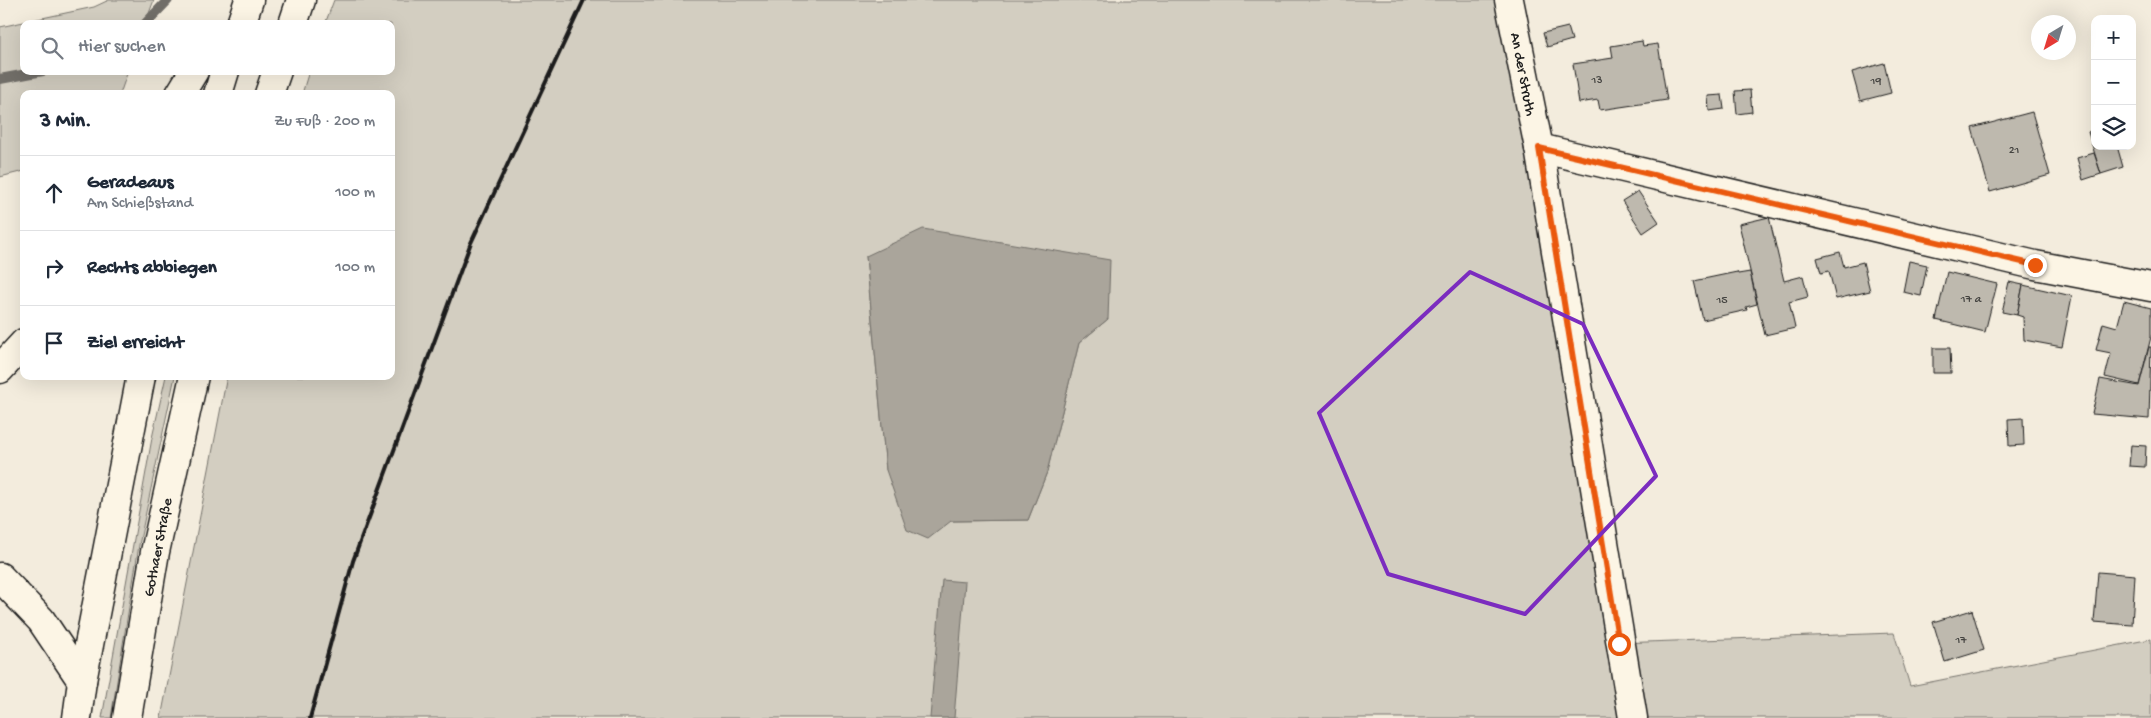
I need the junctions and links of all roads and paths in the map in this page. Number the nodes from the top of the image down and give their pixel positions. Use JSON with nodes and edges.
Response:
{"nodes":[{"id":1,"x":301,"y":0,"type":"edge"},
{"id":2,"x":1509,"y":0,"type":"edge"},
{"id":3,"x":294,"y":20,"type":"edge"},
{"id":4,"x":192,"y":75,"type":"edge"},
{"id":5,"x":224,"y":75,"type":"edge"},
{"id":6,"x":276,"y":75,"type":"edge"},
{"id":7,"x":182,"y":90,"type":"edge"},
{"id":8,"x":219,"y":90,"type":"edge"},
{"id":9,"x":270,"y":90,"type":"edge"},
{"id":10,"x":1539,"y":148,"type":"junction"},
{"id":11,"x":2151,"y":287,"type":"edge"},
{"id":12,"x":140,"y":380,"type":"edge"},
{"id":13,"x":193,"y":380,"type":"edge"},
{"id":14,"x":0,"y":577,"type":"edge"},
{"id":15,"x":82,"y":681,"type":"junction"},
{"id":16,"x":76,"y":718,"type":"edge"},
{"id":17,"x":127,"y":718,"type":"edge"},
{"id":18,"x":1633,"y":718,"type":"edge"}],
"edges":[{"from":1,"to":3,"type":"main road"},
{"from":2,"to":10,"type":"main road","name":"An der Struth"},
{"from":4,"to":7,"type":"main road"},
{"from":5,"to":8,"type":"main road"},
{"from":6,"to":9,"type":"main road"},
{"from":10,"to":11,"type":"main road"},
{"from":10,"to":18,"type":"main road","name":"An der Struth"},
{"from":12,"to":15,"type":"main road"},
{"from":13,"to":17,"type":"main road","name":"Gothaer Straße"},
{"from":14,"to":15,"type":"main road"},
{"from":15,"to":16,"type":"main road"}]}
